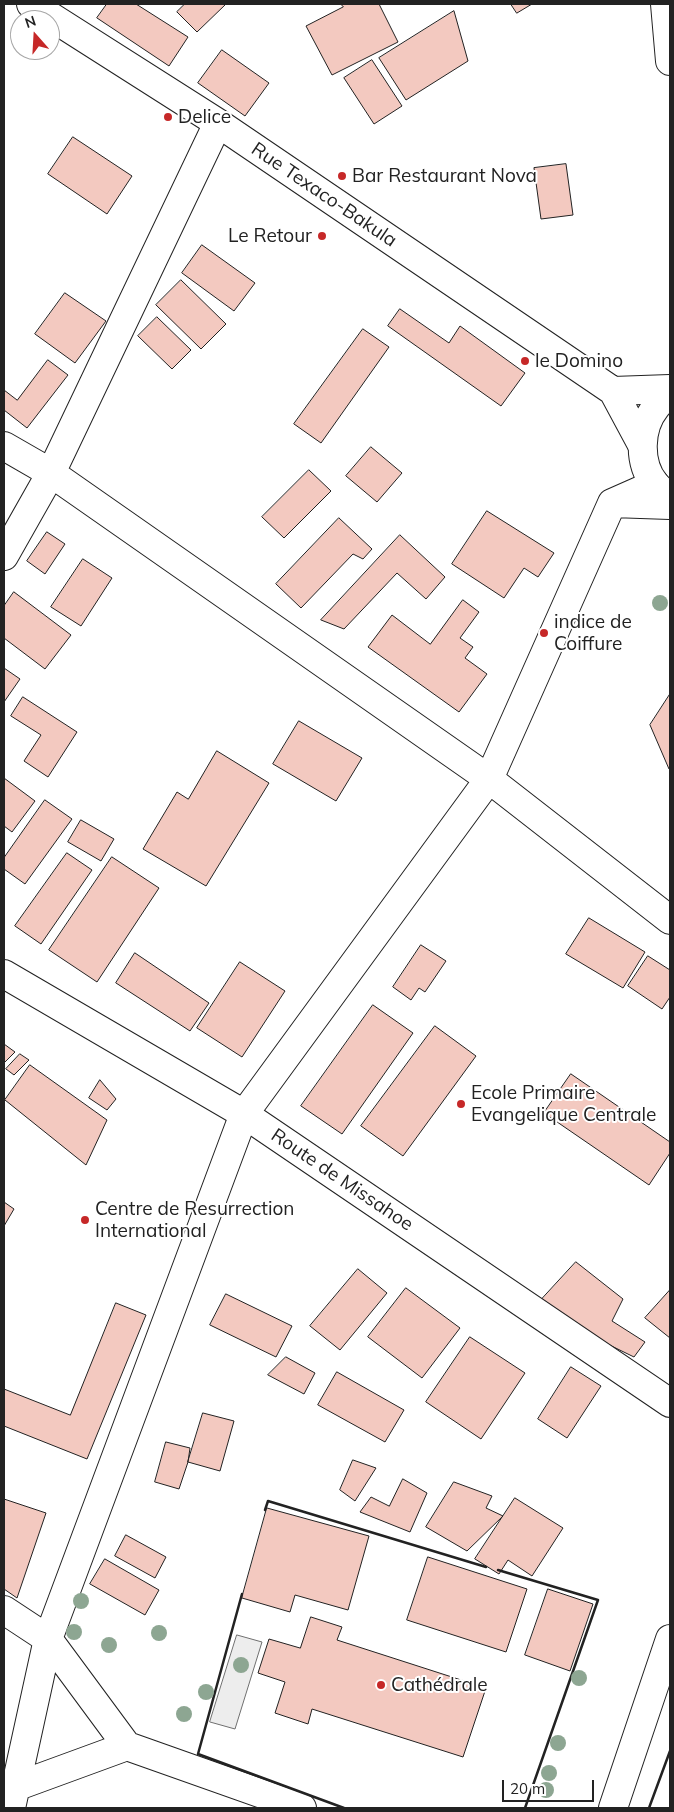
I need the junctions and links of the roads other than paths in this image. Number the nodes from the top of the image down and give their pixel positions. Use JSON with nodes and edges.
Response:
{"nodes":[{"id":1,"x":30,"y":4,"type":"edge"},
{"id":2,"x":665,"y":4,"type":"edge"},
{"id":3,"x":670,"y":61,"type":"edge"},
{"id":4,"x":218,"y":123,"type":"junction"},
{"id":5,"x":670,"y":389,"type":"edge"},
{"id":6,"x":614,"y":391,"type":"junction"},
{"id":7,"x":670,"y":394,"type":"edge"},
{"id":8,"x":642,"y":445,"type":"junction"},
{"id":9,"x":4,"y":446,"type":"edge"},
{"id":10,"x":51,"y":473,"type":"junction"},
{"id":11,"x":665,"y":495,"type":"edge"},
{"id":12,"x":4,"y":556,"type":"edge"},
{"id":13,"x":489,"y":779,"type":"junction"},
{"id":14,"x":670,"y":920,"type":"edge"},
{"id":15,"x":4,"y":974,"type":"edge"},
{"id":16,"x":244,"y":1114,"type":"junction"},
{"id":17,"x":670,"y":1403,"type":"edge"},
{"id":18,"x":4,"y":1610,"type":"edge"},
{"id":19,"x":48,"y":1639,"type":"junction"},
{"id":20,"x":670,"y":1639,"type":"edge"},
{"id":21,"x":127,"y":1746,"type":"junction"},
{"id":22,"x":10,"y":1794,"type":"edge"},
{"id":23,"x":302,"y":1808,"type":"edge"},
{"id":24,"x":613,"y":1808,"type":"edge"}],
"edges":[{"from":1,"to":4,"type":"street","name":"Rue Texaco-Bakula"},
{"from":2,"to":3,"type":"street"},
{"from":4,"to":6,"type":"street","name":"Rue Texaco-Bakula"},
{"from":4,"to":10,"type":"street"},
{"from":5,"to":6,"type":"street"},
{"from":6,"to":8,"type":"street","name":"Rue Texaco-Bakula"},
{"from":7,"to":8,"type":"street"},
{"from":8,"to":11,"type":"street"},
{"from":9,"to":10,"type":"street"},
{"from":10,"to":12,"type":"street"},
{"from":10,"to":13,"type":"street"},
{"from":11,"to":13,"type":"street"},
{"from":13,"to":14,"type":"street"},
{"from":13,"to":16,"type":"street"},
{"from":15,"to":16,"type":"street","name":"Route de Missahoe"},
{"from":16,"to":17,"type":"street","name":"Route de Missahoe"},
{"from":16,"to":19,"type":"street"},
{"from":18,"to":19,"type":"street"},
{"from":19,"to":21,"type":"street"},
{"from":19,"to":22,"type":"street"},
{"from":20,"to":24,"type":"street"},
{"from":21,"to":22,"type":"street"},
{"from":21,"to":23,"type":"street"}]}
